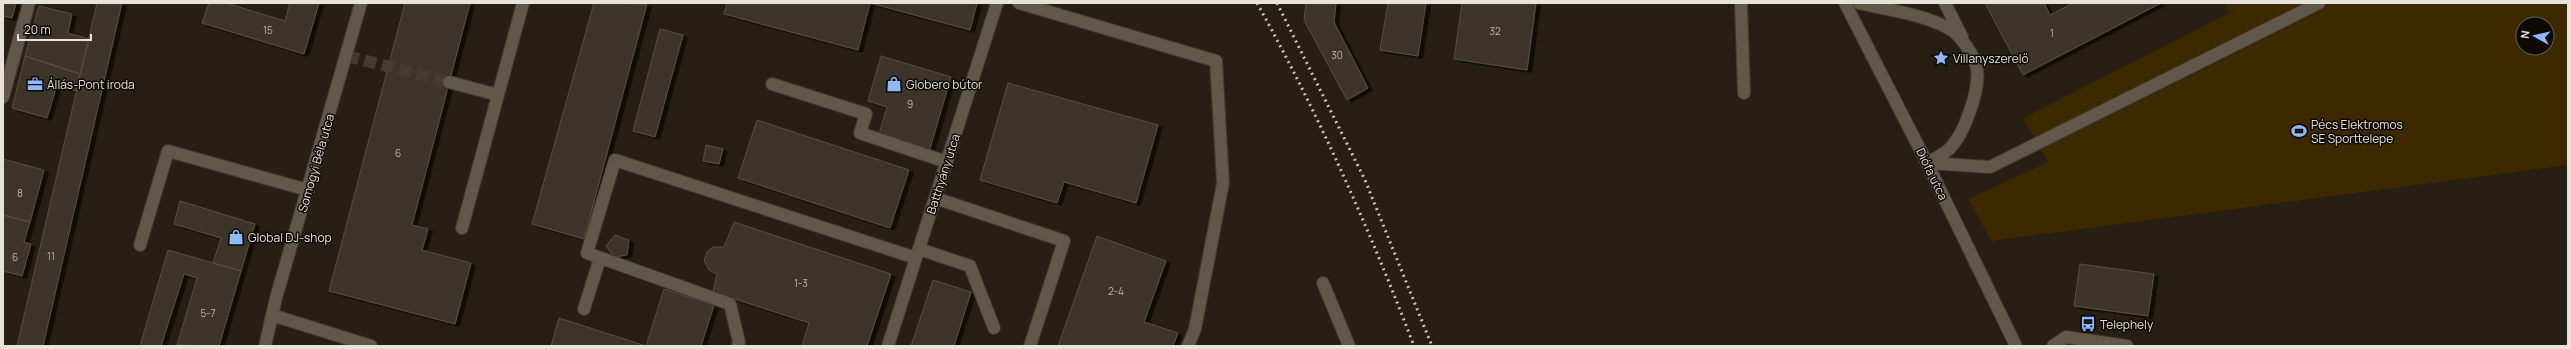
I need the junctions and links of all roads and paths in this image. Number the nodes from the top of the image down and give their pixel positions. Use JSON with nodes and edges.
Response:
{"nodes":[{"id":1,"x":29,"y":3,"type":"edge"},
{"id":2,"x":361,"y":3,"type":"edge"},
{"id":3,"x":523,"y":3,"type":"edge"},
{"id":4,"x":997,"y":3,"type":"edge"},
{"id":5,"x":1019,"y":3,"type":"edge"},
{"id":6,"x":1741,"y":3,"type":"edge"},
{"id":7,"x":1845,"y":3,"type":"edge"},
{"id":8,"x":1859,"y":3,"type":"edge"},
{"id":9,"x":1945,"y":3,"type":"edge"},
{"id":10,"x":2319,"y":3,"type":"edge"},
{"id":11,"x":1968,"y":49,"type":"junction"},
{"id":12,"x":449,"y":82,"type":"tunnel mouth"},
{"id":13,"x":772,"y":84,"type":"dead end"},
{"id":14,"x":1744,"y":93,"type":"dead end"},
{"id":15,"x":498,"y":95,"type":"junction"},
{"id":16,"x":3,"y":97,"type":"edge"},
{"id":17,"x":946,"y":162,"type":"junction"},
{"id":18,"x":1927,"y":163,"type":"junction"},
{"id":19,"x":308,"y":190,"type":"junction"},
{"id":20,"x":935,"y":198,"type":"junction"},
{"id":21,"x":462,"y":228,"type":"dead end"},
{"id":22,"x":140,"y":245,"type":"dead end"},
{"id":23,"x":918,"y":253,"type":"junction"},
{"id":24,"x":600,"y":258,"type":"junction"},
{"id":25,"x":1323,"y":284,"type":"dead end"},
{"id":26,"x":584,"y":309,"type":"dead end"},
{"id":27,"x":272,"y":315,"type":"junction"},
{"id":28,"x":994,"y":328,"type":"dead end"},
{"id":29,"x":265,"y":346,"type":"edge"},
{"id":30,"x":371,"y":346,"type":"edge"},
{"id":31,"x":738,"y":346,"type":"edge"},
{"id":32,"x":888,"y":346,"type":"edge"},
{"id":33,"x":1030,"y":346,"type":"edge"},
{"id":34,"x":1188,"y":346,"type":"edge"},
{"id":35,"x":1350,"y":346,"type":"edge"},
{"id":36,"x":2016,"y":346,"type":"edge"},
{"id":37,"x":2053,"y":346,"type":"edge"},
{"id":38,"x":2127,"y":346,"type":"edge"}],
"edges":[{"from":1,"to":16,"type":"street"},
{"from":2,"to":19,"type":"street","name":"Somogyi Béla utca"},
{"from":3,"to":15,"type":"street"},
{"from":4,"to":17,"type":"street","name":"Batthyány utca"},
{"from":5,"to":34,"type":"street"},
{"from":6,"to":14,"type":"street"},
{"from":7,"to":18,"type":"street","name":"Diófa utca"},
{"from":8,"to":11,"type":"street"},
{"from":9,"to":11,"type":"street"},
{"from":10,"to":18,"type":"street"},
{"from":11,"to":18,"type":"street"},
{"from":12,"to":15,"type":"street"},
{"from":13,"to":17,"type":"street"},
{"from":15,"to":21,"type":"street"},
{"from":17,"to":20,"type":"street","name":"Batthyány utca"},
{"from":18,"to":36,"type":"street","name":"Diófa utca"},
{"from":19,"to":22,"type":"street"},
{"from":19,"to":27,"type":"street","name":"Somogyi Béla utca"},
{"from":20,"to":23,"type":"street","name":"Batthyány utca"},
{"from":20,"to":33,"type":"street"},
{"from":23,"to":24,"type":"street"},
{"from":23,"to":28,"type":"street"},
{"from":23,"to":32,"type":"street","name":"Batthyány utca"},
{"from":24,"to":26,"type":"street"},
{"from":24,"to":31,"type":"street"},
{"from":25,"to":35,"type":"street"},
{"from":27,"to":29,"type":"street","name":"Somogyi Béla utca"},
{"from":27,"to":30,"type":"street"},
{"from":37,"to":38,"type":"street"}]}
